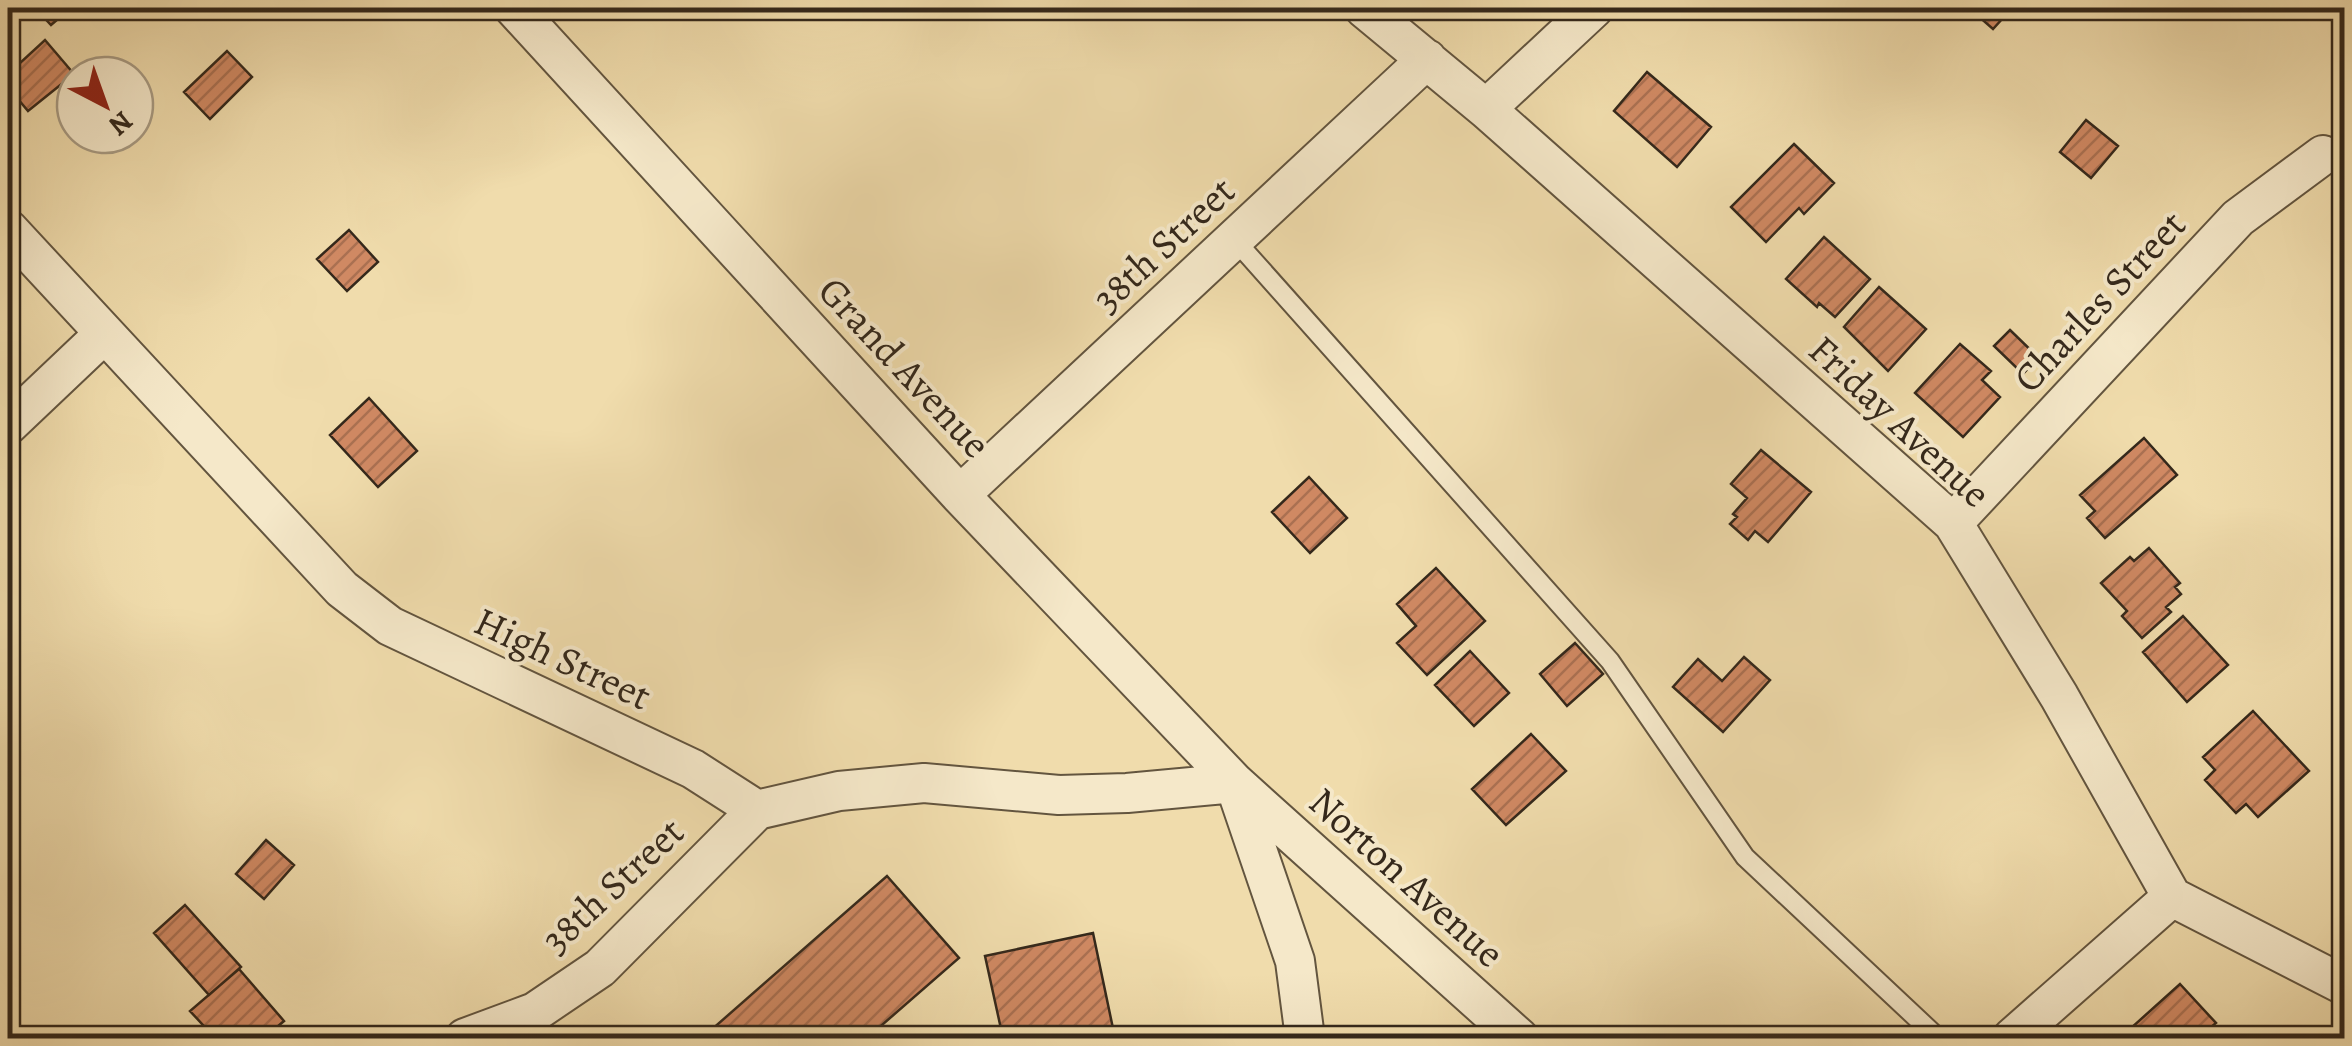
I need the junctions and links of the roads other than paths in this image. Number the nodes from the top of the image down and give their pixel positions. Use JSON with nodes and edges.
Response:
{"nodes":[{"id":1,"x":514,"y":8,"type":"edge"},
{"id":2,"x":1364,"y":8,"type":"edge"},
{"id":3,"x":1594,"y":8,"type":"edge"},
{"id":4,"x":1427,"y":59,"type":"junction"},
{"id":5,"x":1486,"y":108,"type":"junction"},
{"id":6,"x":2323,"y":155,"type":"dead end"},
{"id":7,"x":8,"y":229,"type":"edge"},
{"id":8,"x":1234,"y":239,"type":"junction"},
{"id":9,"x":104,"y":334,"type":"junction"},
{"id":10,"x":8,"y":425,"type":"edge"},
{"id":11,"x":960,"y":495,"type":"junction"},
{"id":12,"x":1954,"y":523,"type":"junction"},
{"id":13,"x":1234,"y":783,"type":"junction"},
{"id":14,"x":758,"y":810,"type":"junction"},
{"id":15,"x":2172,"y":897,"type":"junction"},
{"id":16,"x":2344,"y":985,"type":"edge"},
{"id":17,"x":465,"y":1038,"type":"edge"},
{"id":18,"x":1304,"y":1038,"type":"edge"},
{"id":19,"x":1519,"y":1038,"type":"edge"},
{"id":20,"x":1938,"y":1038,"type":"edge"},
{"id":21,"x":2012,"y":1038,"type":"edge"}],
"edges":[{"from":1,"to":11,"type":"street","name":"Grand Avenue"},
{"from":2,"to":4,"type":"street","name":"Friday Avenue"},
{"from":3,"to":5,"type":"street"},
{"from":4,"to":5,"type":"street","name":"Friday Avenue"},
{"from":4,"to":8,"type":"street","name":"38th Street"},
{"from":5,"to":12,"type":"street","name":"Friday Avenue"},
{"from":6,"to":12,"type":"street","name":"Charles Street"},
{"from":7,"to":9,"type":"street","name":"High Street"},
{"from":8,"to":11,"type":"street","name":"38th Street"},
{"from":8,"to":20,"type":"lane"},
{"from":9,"to":10,"type":"street"},
{"from":9,"to":14,"type":"street","name":"High Street"},
{"from":11,"to":13,"type":"street","name":"Grand Avenue"},
{"from":12,"to":15,"type":"street","name":"Friday Avenue"},
{"from":13,"to":14,"type":"street"},
{"from":13,"to":18,"type":"street"},
{"from":13,"to":19,"type":"street","name":"Norton Avenue"},
{"from":14,"to":17,"type":"street","name":"38th Street"},
{"from":15,"to":16,"type":"street"},
{"from":15,"to":21,"type":"street"}]}
